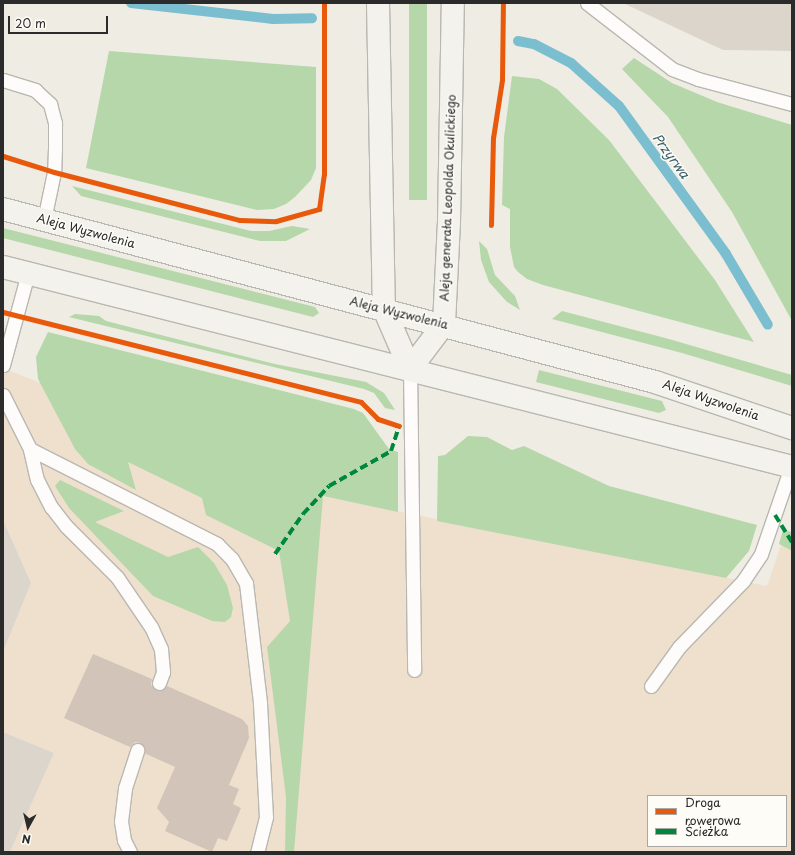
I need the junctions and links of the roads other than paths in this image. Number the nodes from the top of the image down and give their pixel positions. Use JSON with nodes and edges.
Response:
{"nodes":[{"id":1,"x":378,"y":3,"type":"edge"},
{"id":2,"x":453,"y":3,"type":"edge"},
{"id":3,"x":587,"y":3,"type":"edge"},
{"id":4,"x":3,"y":80,"type":"edge"},
{"id":5,"x":792,"y":104,"type":"edge"},
{"id":6,"x":3,"y":209,"type":"edge"},
{"id":7,"x":44,"y":220,"type":"junction"},
{"id":8,"x":3,"y":267,"type":"edge"},
{"id":9,"x":28,"y":273,"type":"junction"},
{"id":10,"x":384,"y":309,"type":"junction"},
{"id":11,"x":444,"y":324,"type":"junction"},
{"id":12,"x":3,"y":365,"type":"edge"},
{"id":13,"x":410,"y":369,"type":"junction"},
{"id":14,"x":3,"y":395,"type":"edge"},
{"id":15,"x":792,"y":428,"type":"edge"},
{"id":16,"x":30,"y":449,"type":"junction"},
{"id":17,"x":792,"y":467,"type":"edge"},
{"id":18,"x":414,"y":670,"type":"dead end"},
{"id":19,"x":159,"y":682,"type":"dead end"},
{"id":20,"x":651,"y":686,"type":"dead end"},
{"id":21,"x":137,"y":750,"type":"dead end"},
{"id":22,"x":130,"y":852,"type":"edge"},
{"id":23,"x":257,"y":852,"type":"edge"}],
"edges":[{"from":1,"to":10,"type":"main road"},
{"from":2,"to":11,"type":"main road","name":"Aleja generała Leopolda Okulickiego"},
{"from":3,"to":5,"type":"lane"},
{"from":4,"to":7,"type":"lane"},
{"from":6,"to":7,"type":"main road","name":"Aleja Wyzwolenia"},
{"from":7,"to":10,"type":"main road","name":"Aleja Wyzwolenia"},
{"from":8,"to":9,"type":"main road"},
{"from":9,"to":12,"type":"lane"},
{"from":9,"to":13,"type":"main road"},
{"from":10,"to":11,"type":"main road","name":"Aleja Wyzwolenia"},
{"from":10,"to":13,"type":"main road"},
{"from":11,"to":13,"type":"main road"},
{"from":11,"to":15,"type":"main road","name":"Aleja Wyzwolenia"},
{"from":13,"to":17,"type":"main road"},
{"from":13,"to":18,"type":"lane"},
{"from":14,"to":16,"type":"lane"},
{"from":16,"to":19,"type":"lane"},
{"from":16,"to":23,"type":"lane"},
{"from":17,"to":20,"type":"lane"},
{"from":21,"to":22,"type":"lane"}]}
